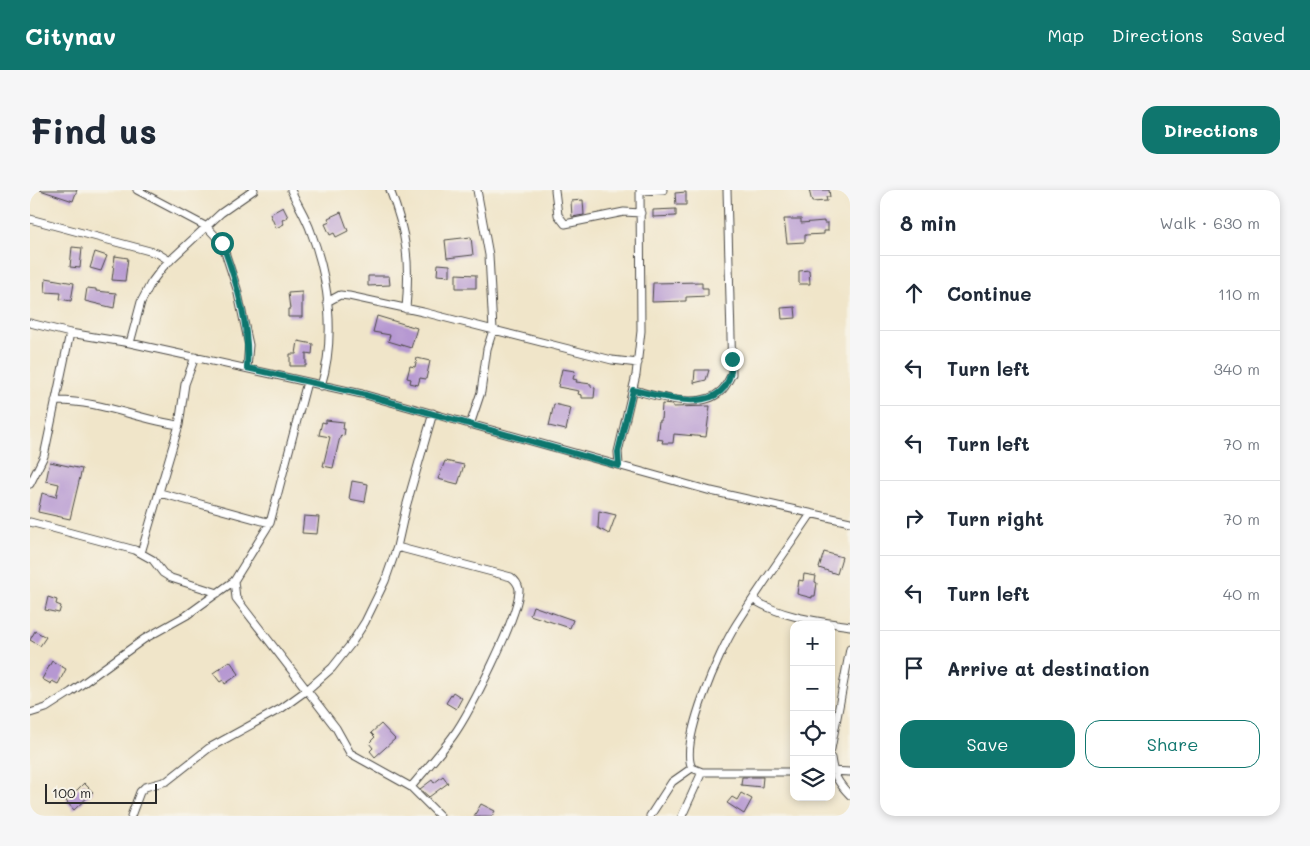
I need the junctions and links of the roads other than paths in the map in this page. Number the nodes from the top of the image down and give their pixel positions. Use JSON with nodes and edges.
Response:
{"nodes":[{"id":1,"x":137,"y":190,"type":"edge"},
{"id":2,"x":254,"y":190,"type":"edge"},
{"id":3,"x":291,"y":190,"type":"edge"},
{"id":4,"x":390,"y":190,"type":"edge"},
{"id":5,"x":478,"y":190,"type":"edge"},
{"id":6,"x":554,"y":190,"type":"edge"},
{"id":7,"x":663,"y":190,"type":"edge"},
{"id":8,"x":727,"y":190,"type":"edge"},
{"id":9,"x":640,"y":191,"type":"edge"},
{"id":10,"x":641,"y":213,"type":"junction"},
{"id":11,"x":30,"y":219,"type":"edge"},
{"id":12,"x":207,"y":227,"type":"junction"},
{"id":13,"x":170,"y":261,"type":"junction"},
{"id":14,"x":327,"y":302,"type":"junction"},
{"id":15,"x":406,"y":309,"type":"junction"},
{"id":16,"x":30,"y":323,"type":"edge"},
{"id":17,"x":492,"y":330,"type":"junction"},
{"id":18,"x":70,"y":333,"type":"junction"},
{"id":19,"x":130,"y":342,"type":"junction"},
{"id":20,"x":195,"y":357,"type":"junction"},
{"id":21,"x":638,"y":363,"type":"junction"},
{"id":22,"x":247,"y":368,"type":"junction"},
{"id":23,"x":307,"y":382,"type":"junction"},
{"id":24,"x":321,"y":386,"type":"junction"},
{"id":25,"x":633,"y":390,"type":"junction"},
{"id":26,"x":55,"y":401,"type":"junction"},
{"id":27,"x":433,"y":413,"type":"junction"},
{"id":28,"x":179,"y":425,"type":"junction"},
{"id":29,"x":470,"y":425,"type":"junction"},
{"id":30,"x":619,"y":466,"type":"junction"},
{"id":31,"x":32,"y":473,"type":"edge"},
{"id":32,"x":30,"y":484,"type":"edge"},
{"id":33,"x":160,"y":493,"type":"junction"},
{"id":34,"x":811,"y":514,"type":"junction"},
{"id":35,"x":30,"y":522,"type":"edge"},
{"id":36,"x":850,"y":522,"type":"edge"},
{"id":37,"x":270,"y":523,"type":"junction"},
{"id":38,"x":397,"y":547,"type":"junction"},
{"id":39,"x":141,"y":553,"type":"junction"},
{"id":40,"x":234,"y":581,"type":"junction"},
{"id":41,"x":218,"y":593,"type":"junction"},
{"id":42,"x":754,"y":600,"type":"junction"},
{"id":43,"x":850,"y":626,"type":"edge"},
{"id":44,"x":850,"y":650,"type":"edge"},
{"id":45,"x":307,"y":690,"type":"junction"},
{"id":46,"x":30,"y":713,"type":"edge"},
{"id":47,"x":835,"y":728,"type":"edge"},
{"id":48,"x":692,"y":768,"type":"junction"},
{"id":49,"x":835,"y":771,"type":"edge"},
{"id":50,"x":702,"y":772,"type":"junction"},
{"id":51,"x":790,"y":772,"type":"edge"},
{"id":52,"x":850,"y":772,"type":"edge"},
{"id":53,"x":835,"y":776,"type":"edge"},
{"id":54,"x":411,"y":787,"type":"junction"},
{"id":55,"x":850,"y":795,"type":"edge"},
{"id":56,"x":131,"y":816,"type":"edge"},
{"id":57,"x":440,"y":816,"type":"edge"},
{"id":58,"x":650,"y":816,"type":"edge"},
{"id":59,"x":682,"y":816,"type":"edge"}],
"edges":[{"from":1,"to":12,"type":"street"},
{"from":2,"to":12,"type":"street"},
{"from":3,"to":14,"type":"street"},
{"from":4,"to":15,"type":"street"},
{"from":5,"to":17,"type":"street"},
{"from":6,"to":10,"type":"street"},
{"from":7,"to":9,"type":"street"},
{"from":8,"to":25,"type":"street"},
{"from":9,"to":10,"type":"street"},
{"from":10,"to":21,"type":"street"},
{"from":11,"to":13,"type":"street"},
{"from":12,"to":13,"type":"street"},
{"from":12,"to":22,"type":"street"},
{"from":13,"to":19,"type":"street"},
{"from":14,"to":15,"type":"street"},
{"from":14,"to":24,"type":"street"},
{"from":15,"to":17,"type":"street"},
{"from":16,"to":18,"type":"street"},
{"from":17,"to":21,"type":"street"},
{"from":17,"to":29,"type":"street"},
{"from":18,"to":19,"type":"street"},
{"from":18,"to":26,"type":"street"},
{"from":19,"to":20,"type":"street"},
{"from":20,"to":22,"type":"street"},
{"from":20,"to":28,"type":"street"},
{"from":21,"to":25,"type":"street"},
{"from":22,"to":23,"type":"street"},
{"from":23,"to":24,"type":"street"},
{"from":23,"to":37,"type":"street"},
{"from":24,"to":27,"type":"street"},
{"from":25,"to":30,"type":"street"},
{"from":26,"to":28,"type":"street"},
{"from":26,"to":31,"type":"street"},
{"from":27,"to":29,"type":"street"},
{"from":27,"to":38,"type":"street"},
{"from":28,"to":33,"type":"street"},
{"from":29,"to":30,"type":"street"},
{"from":30,"to":34,"type":"street"},
{"from":31,"to":32,"type":"street"},
{"from":33,"to":37,"type":"street"},
{"from":33,"to":39,"type":"street"},
{"from":34,"to":36,"type":"street"},
{"from":34,"to":42,"type":"street"},
{"from":35,"to":39,"type":"street"},
{"from":37,"to":40,"type":"street"},
{"from":38,"to":45,"type":"street"},
{"from":38,"to":54,"type":"street"},
{"from":39,"to":41,"type":"street"},
{"from":40,"to":41,"type":"street"},
{"from":40,"to":45,"type":"street"},
{"from":41,"to":46,"type":"street"},
{"from":42,"to":43,"type":"street"},
{"from":42,"to":48,"type":"street"},
{"from":44,"to":47,"type":"street"},
{"from":45,"to":54,"type":"street"},
{"from":45,"to":56,"type":"street"},
{"from":48,"to":50,"type":"street"},
{"from":48,"to":58,"type":"street"},
{"from":49,"to":52,"type":"street"},
{"from":50,"to":51,"type":"street"},
{"from":50,"to":59,"type":"street"},
{"from":53,"to":55,"type":"street"},
{"from":54,"to":57,"type":"street"}]}
